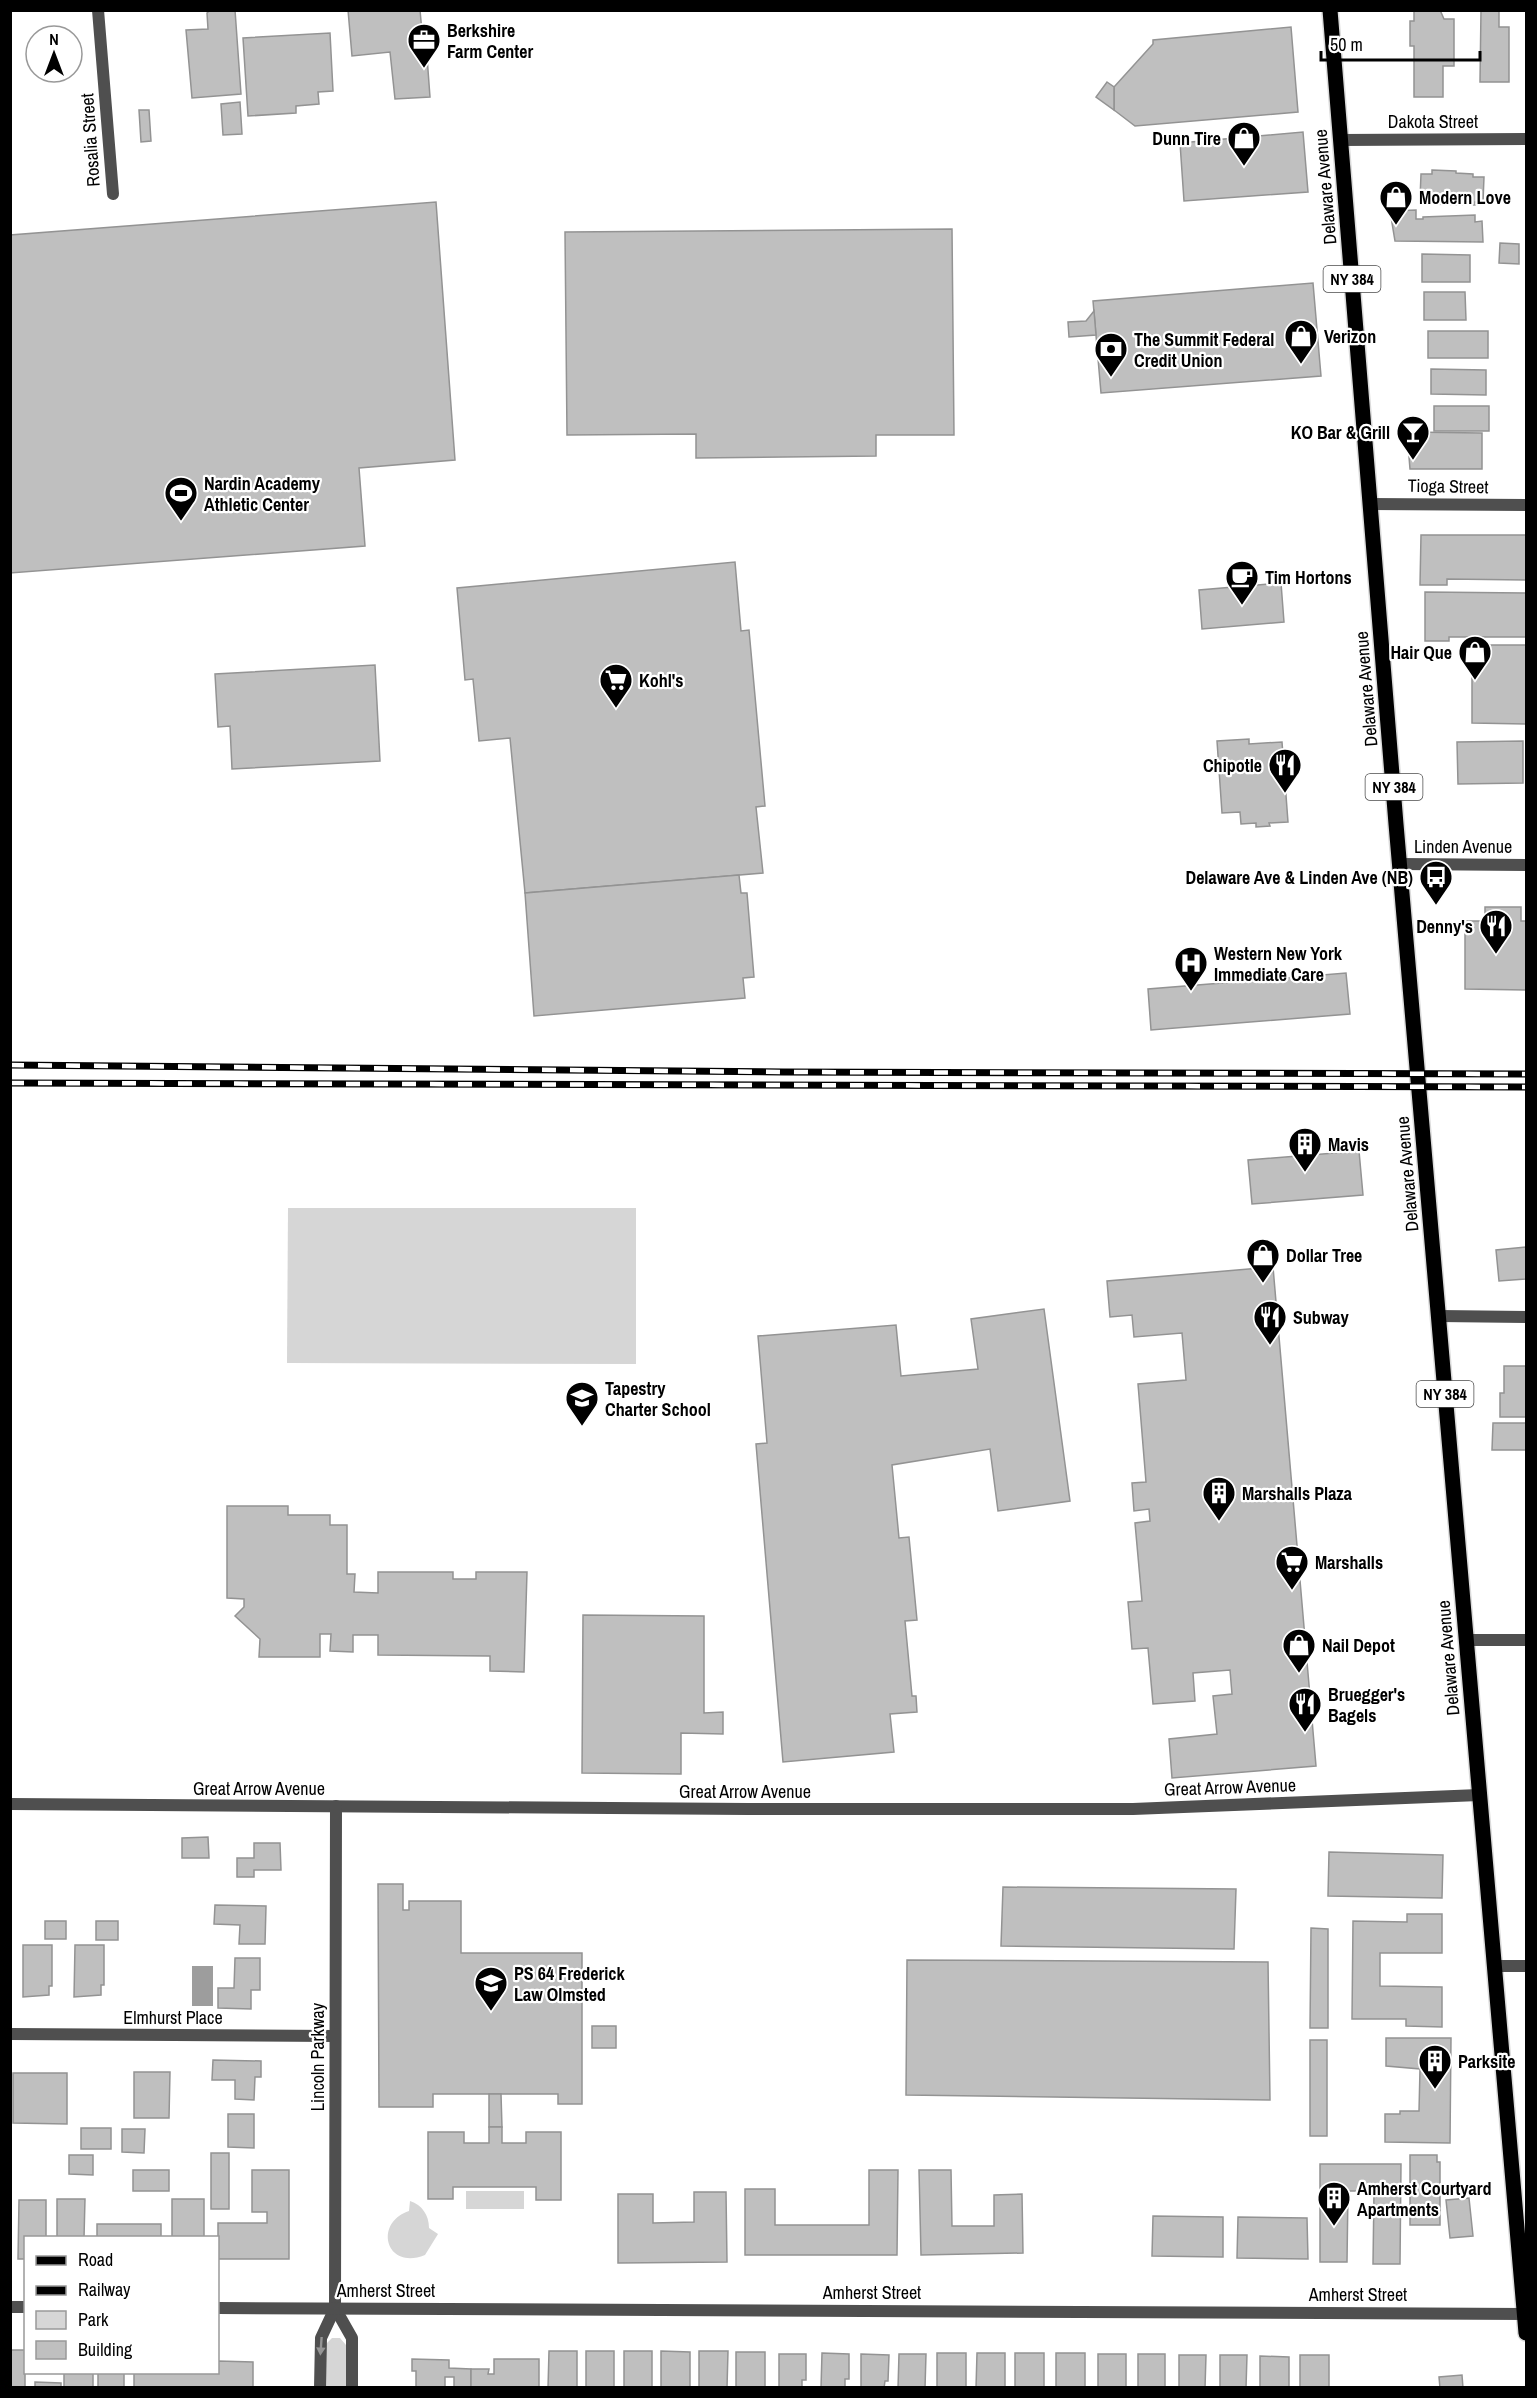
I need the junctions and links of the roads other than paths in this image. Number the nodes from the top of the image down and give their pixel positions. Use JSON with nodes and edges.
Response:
{"nodes":[{"id":1,"x":98,"y":10,"type":"edge"},
{"id":2,"x":1330,"y":10,"type":"edge"},
{"id":3,"x":1527,"y":139,"type":"edge"},
{"id":4,"x":1340,"y":140,"type":"junction"},
{"id":5,"x":112,"y":194,"type":"dead end"},
{"id":6,"x":1370,"y":504,"type":"junction"},
{"id":7,"x":1527,"y":505,"type":"edge"},
{"id":8,"x":1400,"y":864,"type":"junction"},
{"id":9,"x":1527,"y":865,"type":"edge"},
{"id":10,"x":1438,"y":1316,"type":"junction"},
{"id":11,"x":1527,"y":1317,"type":"edge"},
{"id":12,"x":1466,"y":1640,"type":"junction"},
{"id":13,"x":1527,"y":1640,"type":"edge"},
{"id":14,"x":1479,"y":1795,"type":"junction"},
{"id":15,"x":10,"y":1804,"type":"edge"},
{"id":16,"x":336,"y":1806,"type":"junction"},
{"id":17,"x":1494,"y":1966,"type":"junction"},
{"id":18,"x":1527,"y":1966,"type":"edge"},
{"id":19,"x":10,"y":2034,"type":"edge"},
{"id":20,"x":335,"y":2036,"type":"junction"},
{"id":21,"x":219,"y":2308,"type":"edge"},
{"id":22,"x":335,"y":2308,"type":"junction"},
{"id":23,"x":1526,"y":2314,"type":"edge"},
{"id":24,"x":1527,"y":2333,"type":"edge"},
{"id":25,"x":320,"y":2388,"type":"edge"},
{"id":26,"x":352,"y":2388,"type":"edge"}],
"edges":[{"from":1,"to":5,"type":"street","name":"Rosalia Street"},
{"from":2,"to":4,"type":"main road","name":"Delaware Avenue","number":"NY 384"},
{"from":3,"to":4,"type":"street","name":"Dakota Street"},
{"from":4,"to":6,"type":"main road","name":"Delaware Avenue","number":"NY 384"},
{"from":6,"to":7,"type":"street","name":"Tioga Street"},
{"from":6,"to":8,"type":"main road","name":"Delaware Avenue","number":"NY 384"},
{"from":8,"to":9,"type":"street","name":"Linden Avenue"},
{"from":8,"to":10,"type":"main road","name":"Delaware Avenue","number":"NY 384"},
{"from":10,"to":11,"type":"street"},
{"from":10,"to":12,"type":"main road","name":"Delaware Avenue","number":"NY 384"},
{"from":12,"to":13,"type":"street"},
{"from":12,"to":14,"type":"main road","name":"Delaware Avenue","number":"NY 384"},
{"from":14,"to":16,"type":"street","name":"Great Arrow Avenue"},
{"from":14,"to":17,"type":"main road","name":"Delaware Avenue","number":"NY 384"},
{"from":15,"to":16,"type":"street","name":"Great Arrow Avenue"},
{"from":16,"to":20,"type":"street","name":"Lincoln Parkway"},
{"from":17,"to":18,"type":"street"},
{"from":17,"to":23,"type":"main road","name":"Delaware Avenue","number":"NY 384"},
{"from":19,"to":20,"type":"street","name":"Elmhurst Place"},
{"from":20,"to":22,"type":"street","name":"Lincoln Parkway"},
{"from":21,"to":22,"type":"street","name":"Amherst Street"},
{"from":22,"to":23,"type":"street","name":"Amherst Street"},
{"from":22,"to":25,"type":"street","name":"Lincoln Parkway","one_way":true},
{"from":22,"to":26,"type":"street","name":"Lincoln Parkway"},
{"from":23,"to":24,"type":"main road","name":"Delaware Avenue","number":"NY 384"}]}
